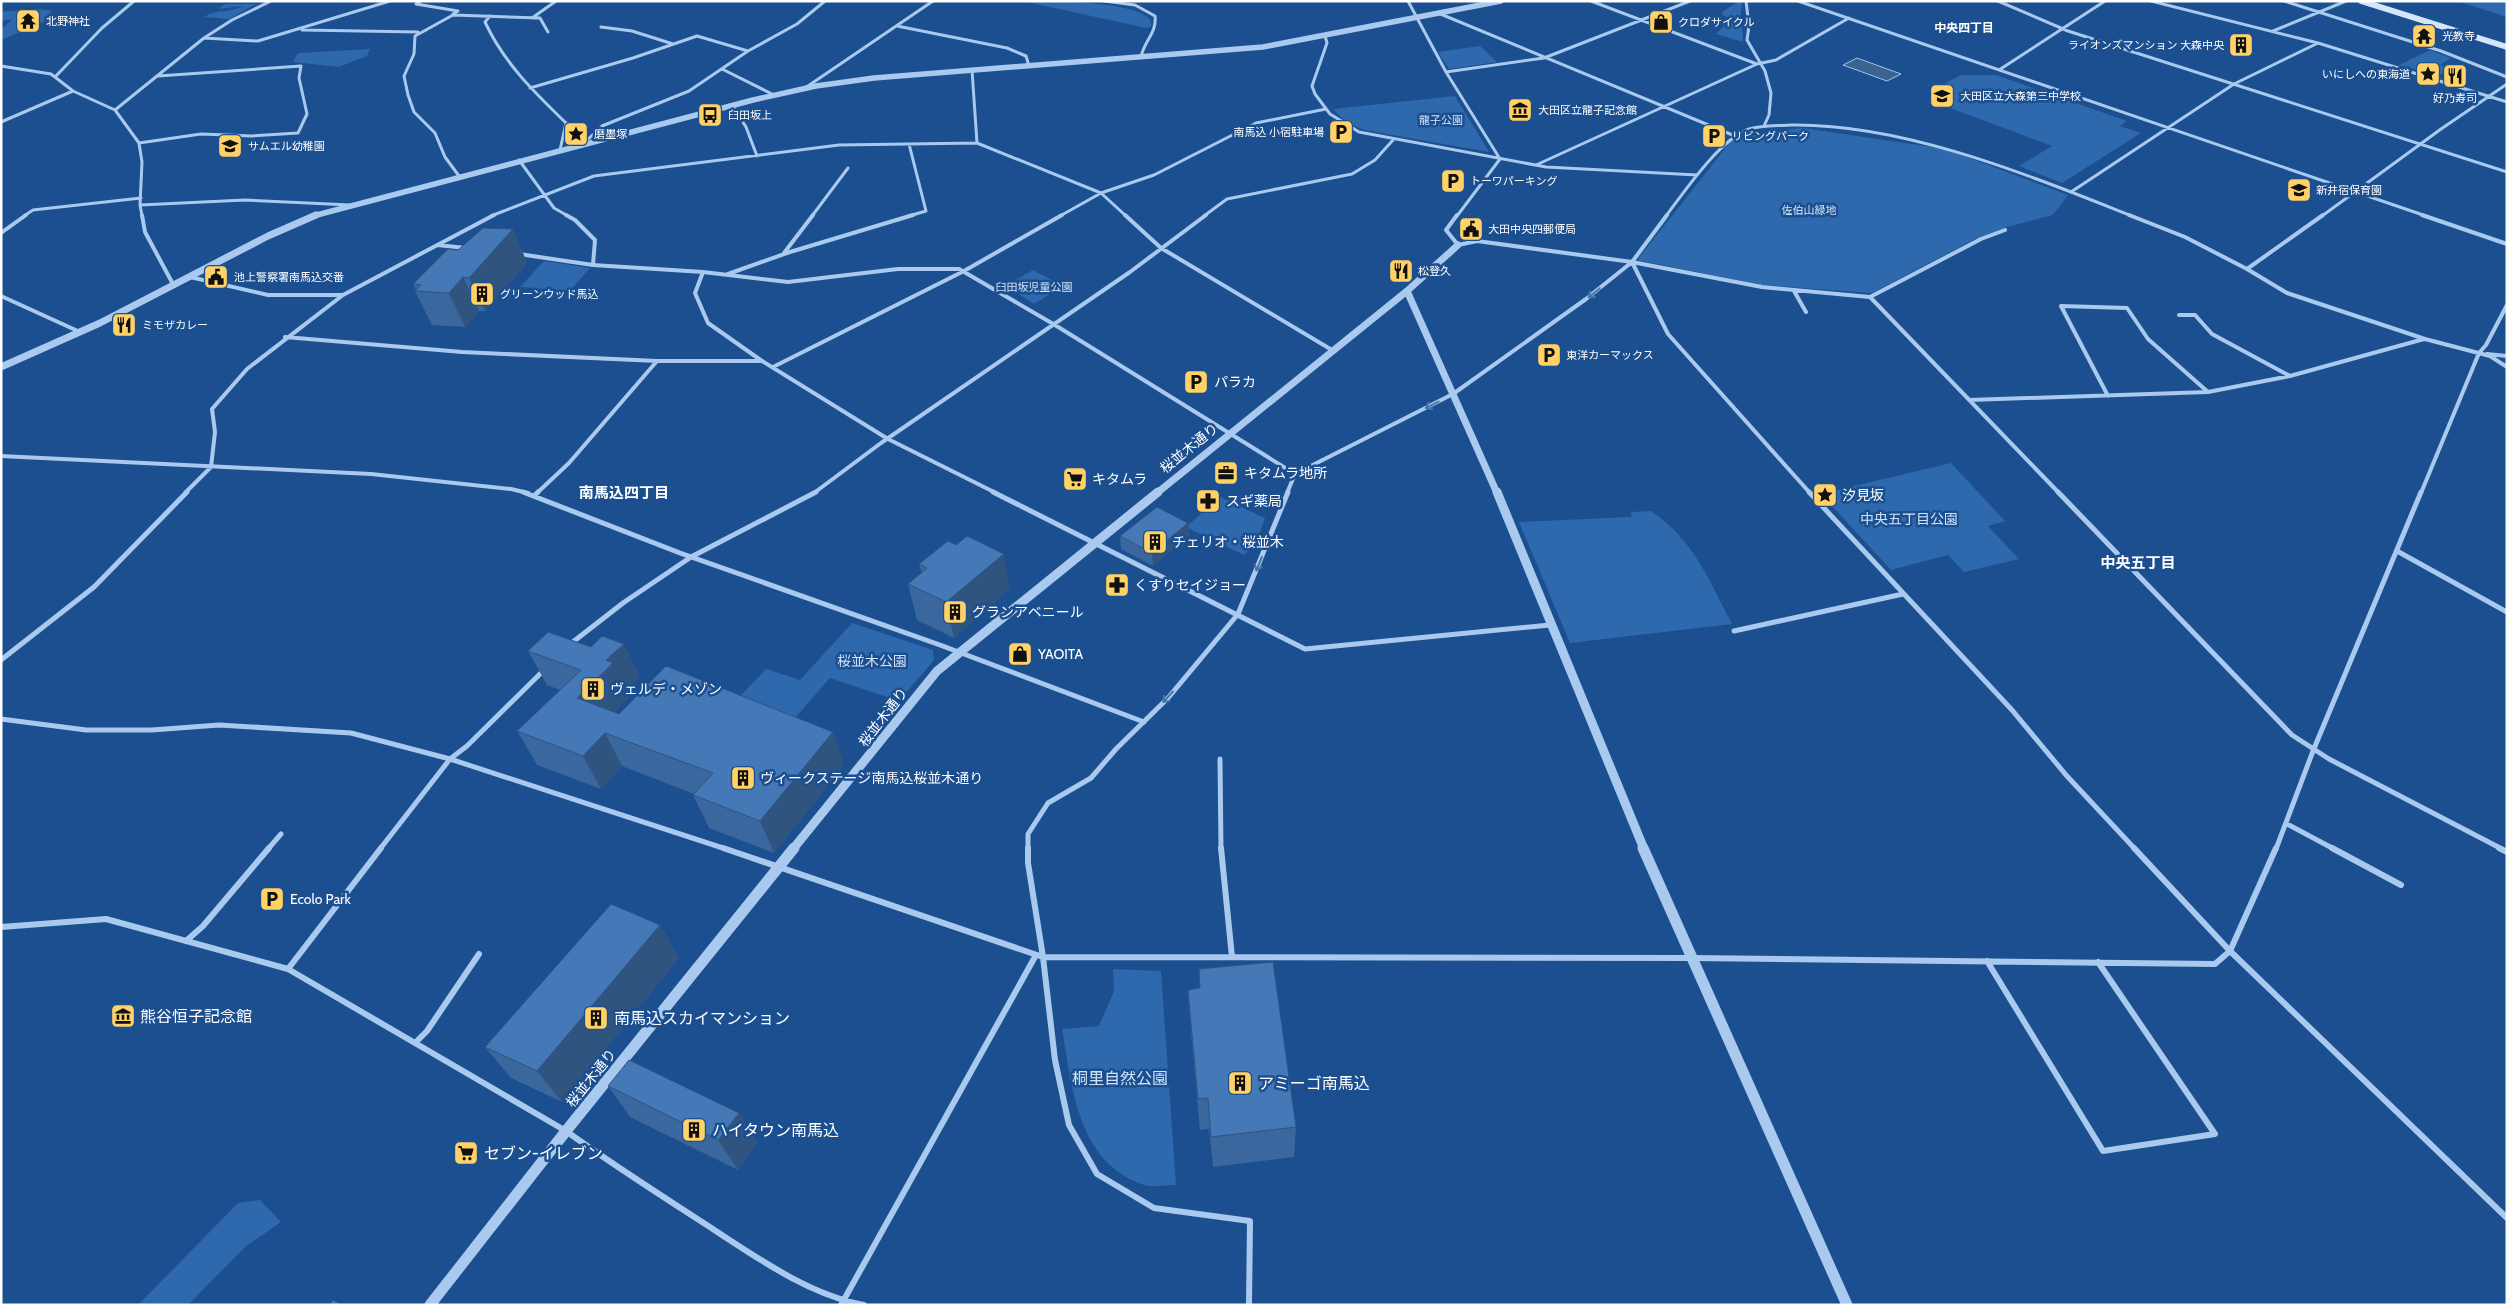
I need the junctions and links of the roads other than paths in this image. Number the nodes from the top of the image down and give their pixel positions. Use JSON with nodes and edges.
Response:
{"nodes":[{"id":1,"x":134,"y":1,"type":"edge"},
{"id":2,"x":271,"y":1,"type":"edge"},
{"id":3,"x":390,"y":1,"type":"edge"},
{"id":4,"x":420,"y":1,"type":"edge"},
{"id":5,"x":556,"y":1,"type":"edge"},
{"id":6,"x":825,"y":1,"type":"edge"},
{"id":7,"x":933,"y":1,"type":"edge"},
{"id":8,"x":1104,"y":1,"type":"edge"},
{"id":9,"x":1408,"y":1,"type":"edge"},
{"id":10,"x":1501,"y":1,"type":"edge"},
{"id":11,"x":1591,"y":1,"type":"edge"},
{"id":12,"x":1690,"y":1,"type":"edge"},
{"id":13,"x":1746,"y":1,"type":"edge"},
{"id":14,"x":1798,"y":1,"type":"edge"},
{"id":15,"x":1998,"y":1,"type":"edge"},
{"id":16,"x":2105,"y":1,"type":"edge"},
{"id":17,"x":2152,"y":1,"type":"edge"},
{"id":18,"x":2284,"y":1,"type":"edge"},
{"id":19,"x":2346,"y":1,"type":"edge"},
{"id":20,"x":2361,"y":1,"type":"edge"},
{"id":21,"x":2320,"y":12,"type":"junction"},
{"id":22,"x":1438,"y":13,"type":"junction"},
{"id":23,"x":453,"y":14,"type":"junction"},
{"id":24,"x":490,"y":16,"type":"junction"},
{"id":25,"x":1417,"y":17,"type":"junction"},
{"id":26,"x":532,"y":18,"type":"junction"},
{"id":27,"x":1849,"y":18,"type":"junction"},
{"id":28,"x":1642,"y":21,"type":"junction"},
{"id":29,"x":897,"y":26,"type":"junction"},
{"id":30,"x":602,"y":27,"type":"dead end"},
{"id":31,"x":2062,"y":29,"type":"junction"},
{"id":32,"x":296,"y":30,"type":"junction"},
{"id":33,"x":2272,"y":31,"type":"junction"},
{"id":34,"x":419,"y":32,"type":"junction"},
{"id":35,"x":548,"y":32,"type":"dead end"},
{"id":36,"x":1325,"y":36,"type":"junction"},
{"id":37,"x":204,"y":38,"type":"junction"},
{"id":38,"x":2318,"y":43,"type":"junction"},
{"id":39,"x":673,"y":44,"type":"junction"},
{"id":40,"x":2507,"y":47,"type":"edge"},
{"id":41,"x":748,"y":51,"type":"junction"},
{"id":42,"x":1141,"y":58,"type":"junction"},
{"id":43,"x":1544,"y":58,"type":"junction"},
{"id":44,"x":1757,"y":64,"type":"junction"},
{"id":45,"x":1763,"y":64,"type":"junction"},
{"id":46,"x":1,"y":66,"type":"edge"},
{"id":47,"x":1028,"y":66,"type":"junction"},
{"id":48,"x":722,"y":69,"type":"junction"},
{"id":49,"x":972,"y":70,"type":"junction"},
{"id":50,"x":1999,"y":70,"type":"junction"},
{"id":51,"x":1446,"y":72,"type":"junction"},
{"id":52,"x":158,"y":76,"type":"junction"},
{"id":53,"x":55,"y":77,"type":"junction"},
{"id":54,"x":2507,"y":77,"type":"edge"},
{"id":55,"x":2234,"y":84,"type":"junction"},
{"id":56,"x":2507,"y":84,"type":"edge"},
{"id":57,"x":530,"y":88,"type":"junction"},
{"id":58,"x":805,"y":88,"type":"junction"},
{"id":59,"x":73,"y":91,"type":"junction"},
{"id":60,"x":774,"y":95,"type":"junction"},
{"id":61,"x":2488,"y":96,"type":"junction"},
{"id":62,"x":2507,"y":102,"type":"edge"},
{"id":63,"x":732,"y":105,"type":"junction"},
{"id":64,"x":1663,"y":107,"type":"junction"},
{"id":65,"x":1326,"y":109,"type":"junction"},
{"id":66,"x":115,"y":110,"type":"junction"},
{"id":67,"x":1,"y":122,"type":"edge"},
{"id":68,"x":1764,"y":126,"type":"junction"},
{"id":69,"x":2168,"y":128,"type":"junction"},
{"id":70,"x":1735,"y":136,"type":"junction"},
{"id":71,"x":1393,"y":140,"type":"junction"},
{"id":72,"x":139,"y":143,"type":"junction"},
{"id":73,"x":977,"y":143,"type":"junction"},
{"id":74,"x":583,"y":144,"type":"junction"},
{"id":75,"x":908,"y":144,"type":"junction"},
{"id":76,"x":2420,"y":144,"type":"junction"},
{"id":77,"x":560,"y":150,"type":"junction"},
{"id":78,"x":757,"y":156,"type":"junction"},
{"id":79,"x":1500,"y":159,"type":"junction"},
{"id":80,"x":519,"y":160,"type":"junction"},
{"id":81,"x":1536,"y":165,"type":"junction"},
{"id":82,"x":848,"y":168,"type":"dead end"},
{"id":83,"x":2507,"y":172,"type":"edge"},
{"id":84,"x":1698,"y":175,"type":"junction"},
{"id":85,"x":459,"y":176,"type":"junction"},
{"id":86,"x":2353,"y":191,"type":"junction"},
{"id":87,"x":2070,"y":192,"type":"junction"},
{"id":88,"x":1101,"y":193,"type":"junction"},
{"id":89,"x":543,"y":194,"type":"junction"},
{"id":90,"x":141,"y":198,"type":"junction"},
{"id":91,"x":140,"y":205,"type":"junction"},
{"id":92,"x":350,"y":205,"type":"junction"},
{"id":93,"x":2005,"y":230,"type":"dead end"},
{"id":94,"x":1,"y":233,"type":"edge"},
{"id":95,"x":2507,"y":244,"type":"edge"},
{"id":96,"x":436,"y":245,"type":"junction"},
{"id":97,"x":1458,"y":245,"type":"junction"},
{"id":98,"x":1161,"y":248,"type":"junction"},
{"id":99,"x":475,"y":249,"type":"edge"},
{"id":100,"x":513,"y":254,"type":"dead end"},
{"id":101,"x":784,"y":254,"type":"junction"},
{"id":102,"x":1632,"y":262,"type":"junction"},
{"id":103,"x":593,"y":265,"type":"junction"},
{"id":104,"x":2246,"y":268,"type":"junction"},
{"id":105,"x":964,"y":271,"type":"junction"},
{"id":106,"x":703,"y":272,"type":"junction"},
{"id":107,"x":725,"y":275,"type":"junction"},
{"id":108,"x":190,"y":277,"type":"junction"},
{"id":109,"x":174,"y":286,"type":"junction"},
{"id":110,"x":1407,"y":291,"type":"junction"},
{"id":111,"x":1794,"y":291,"type":"junction"},
{"id":112,"x":343,"y":295,"type":"junction"},
{"id":113,"x":1,"y":296,"type":"edge"},
{"id":114,"x":1870,"y":297,"type":"junction"},
{"id":115,"x":2507,"y":305,"type":"edge"},
{"id":116,"x":1806,"y":312,"type":"dead end"},
{"id":117,"x":2179,"y":315,"type":"dead end"},
{"id":118,"x":1055,"y":325,"type":"junction"},
{"id":119,"x":81,"y":332,"type":"junction"},
{"id":120,"x":285,"y":337,"type":"junction"},
{"id":121,"x":2425,"y":339,"type":"junction"},
{"id":122,"x":1332,"y":350,"type":"junction"},
{"id":123,"x":2479,"y":353,"type":"junction"},
{"id":124,"x":2507,"y":356,"type":"edge"},
{"id":125,"x":657,"y":361,"type":"junction"},
{"id":126,"x":762,"y":361,"type":"junction"},
{"id":127,"x":1,"y":367,"type":"edge"},
{"id":128,"x":773,"y":367,"type":"junction"},
{"id":129,"x":2507,"y":367,"type":"edge"},
{"id":130,"x":2290,"y":376,"type":"junction"},
{"id":131,"x":2208,"y":392,"type":"junction"},
{"id":132,"x":1453,"y":394,"type":"junction"},
{"id":133,"x":2108,"y":396,"type":"junction"},
{"id":134,"x":1969,"y":400,"type":"junction"},
{"id":135,"x":1229,"y":433,"type":"junction"},
{"id":136,"x":888,"y":439,"type":"junction"},
{"id":137,"x":1,"y":456,"type":"edge"},
{"id":138,"x":211,"y":467,"type":"junction"},
{"id":139,"x":1295,"y":474,"type":"junction"},
{"id":140,"x":535,"y":495,"type":"junction"},
{"id":141,"x":1093,"y":544,"type":"junction"},
{"id":142,"x":2397,"y":551,"type":"junction"},
{"id":143,"x":691,"y":557,"type":"junction"},
{"id":144,"x":1904,"y":594,"type":"junction"},
{"id":145,"x":2507,"y":612,"type":"edge"},
{"id":146,"x":1238,"y":614,"type":"junction"},
{"id":147,"x":1550,"y":625,"type":"junction"},
{"id":148,"x":1734,"y":631,"type":"dead end"},
{"id":149,"x":564,"y":650,"type":"edge"},
{"id":150,"x":959,"y":652,"type":"junction"},
{"id":151,"x":1,"y":660,"type":"edge"},
{"id":152,"x":550,"y":664,"type":"edge"},
{"id":153,"x":1,"y":720,"type":"edge"},
{"id":154,"x":1144,"y":722,"type":"junction"},
{"id":155,"x":2313,"y":751,"type":"junction"},
{"id":156,"x":450,"y":759,"type":"junction"},
{"id":157,"x":1220,"y":760,"type":"dead end"},
{"id":158,"x":2287,"y":824,"type":"junction"},
{"id":159,"x":281,"y":834,"type":"dead end"},
{"id":160,"x":2507,"y":852,"type":"edge"},
{"id":161,"x":778,"y":866,"type":"junction"},
{"id":162,"x":2400,"y":885,"type":"dead end"},
{"id":163,"x":1,"y":927,"type":"edge"},
{"id":164,"x":186,"y":941,"type":"junction"},
{"id":165,"x":2230,"y":951,"type":"junction"},
{"id":166,"x":479,"y":954,"type":"dead end"},
{"id":167,"x":1040,"y":956,"type":"junction"},
{"id":168,"x":1232,"y":957,"type":"junction"},
{"id":169,"x":1691,"y":958,"type":"junction"},
{"id":170,"x":1987,"y":961,"type":"junction"},
{"id":171,"x":2098,"y":962,"type":"junction"},
{"id":172,"x":288,"y":969,"type":"junction"},
{"id":173,"x":415,"y":1042,"type":"junction"},
{"id":174,"x":566,"y":1131,"type":"junction"},
{"id":175,"x":2507,"y":1218,"type":"edge"},
{"id":176,"x":842,"y":1303,"type":"edge"},
{"id":177,"x":430,"y":1305,"type":"edge"},
{"id":178,"x":864,"y":1305,"type":"edge"},
{"id":179,"x":1249,"y":1305,"type":"edge"},
{"id":180,"x":1847,"y":1305,"type":"edge"}],
"edges":[{"from":1,"to":53,"type":"street"},
{"from":2,"to":37,"type":"street"},
{"from":3,"to":32,"type":"street"},
{"from":4,"to":23,"type":"street"},
{"from":5,"to":26,"type":"street"},
{"from":6,"to":41,"type":"street"},
{"from":7,"to":29,"type":"street"},
{"from":8,"to":42,"type":"street"},
{"from":9,"to":25,"type":"street"},
{"from":10,"to":22,"type":"street"},
{"from":11,"to":28,"type":"street"},
{"from":12,"to":28,"type":"street"},
{"from":13,"to":45,"type":"street"},
{"from":14,"to":27,"type":"street"},
{"from":15,"to":31,"type":"street"},
{"from":16,"to":31,"type":"street"},
{"from":17,"to":33,"type":"street"},
{"from":18,"to":21,"type":"street"},
{"from":19,"to":21,"type":"street"},
{"from":20,"to":40,"type":"main road"},
{"from":21,"to":33,"type":"street"},
{"from":21,"to":54,"type":"street"},
{"from":22,"to":25,"type":"street"},
{"from":22,"to":43,"type":"street"},
{"from":23,"to":24,"type":"street"},
{"from":23,"to":34,"type":"street"},
{"from":24,"to":26,"type":"street"},
{"from":24,"to":57,"type":"street"},
{"from":25,"to":36,"type":"street"},
{"from":25,"to":51,"type":"street"},
{"from":26,"to":35,"type":"street"},
{"from":27,"to":45,"type":"street"},
{"from":27,"to":50,"type":"street"},
{"from":28,"to":43,"type":"street"},
{"from":28,"to":44,"type":"street"},
{"from":29,"to":47,"type":"street"},
{"from":29,"to":58,"type":"street"},
{"from":30,"to":39,"type":"street"},
{"from":31,"to":50,"type":"street"},
{"from":31,"to":55,"type":"street"},
{"from":32,"to":34,"type":"street"},
{"from":32,"to":37,"type":"street"},
{"from":33,"to":38,"type":"street"},
{"from":34,"to":85,"type":"street"},
{"from":36,"to":42,"type":"street"},
{"from":36,"to":65,"type":"street"},
{"from":37,"to":52,"type":"street"},
{"from":38,"to":55,"type":"street"},
{"from":38,"to":61,"type":"street"},
{"from":39,"to":41,"type":"street"},
{"from":39,"to":57,"type":"street"},
{"from":41,"to":48,"type":"street"},
{"from":42,"to":47,"type":"street"},
{"from":43,"to":51,"type":"street"},
{"from":43,"to":64,"type":"street"},
{"from":44,"to":45,"type":"street"},
{"from":44,"to":64,"type":"street"},
{"from":45,"to":68,"type":"street"},
{"from":46,"to":53,"type":"street"},
{"from":47,"to":49,"type":"street"},
{"from":48,"to":60,"type":"street"},
{"from":48,"to":74,"type":"street"},
{"from":49,"to":58,"type":"street"},
{"from":49,"to":73,"type":"street"},
{"from":50,"to":69,"type":"street"},
{"from":51,"to":79,"type":"street"},
{"from":52,"to":66,"type":"street"},
{"from":52,"to":72,"type":"street"},
{"from":53,"to":59,"type":"street"},
{"from":55,"to":69,"type":"street"},
{"from":55,"to":76,"type":"street"},
{"from":56,"to":61,"type":"street"},
{"from":57,"to":77,"type":"street"},
{"from":58,"to":60,"type":"street"},
{"from":59,"to":66,"type":"street"},
{"from":59,"to":67,"type":"street"},
{"from":60,"to":63,"type":"street"},
{"from":61,"to":62,"type":"street"},
{"from":61,"to":76,"type":"street"},
{"from":63,"to":74,"type":"street"},
{"from":63,"to":78,"type":"street"},
{"from":64,"to":70,"type":"street"},
{"from":64,"to":81,"type":"street"},
{"from":65,"to":71,"type":"street"},
{"from":65,"to":88,"type":"street"},
{"from":66,"to":72,"type":"street"},
{"from":68,"to":70,"type":"street"},
{"from":68,"to":87,"type":"street"},
{"from":69,"to":86,"type":"street"},
{"from":69,"to":87,"type":"street"},
{"from":70,"to":84,"type":"street"},
{"from":71,"to":79,"type":"street"},
{"from":71,"to":98,"type":"street"},
{"from":72,"to":90,"type":"street"},
{"from":73,"to":75,"type":"street"},
{"from":73,"to":88,"type":"street"},
{"from":74,"to":77,"type":"street"},
{"from":75,"to":78,"type":"street"},
{"from":75,"to":101,"type":"street"},
{"from":76,"to":83,"type":"street"},
{"from":76,"to":86,"type":"street"},
{"from":77,"to":80,"type":"street"},
{"from":78,"to":89,"type":"street"},
{"from":79,"to":81,"type":"street"},
{"from":79,"to":97,"type":"street"},
{"from":80,"to":85,"type":"street"},
{"from":80,"to":89,"type":"street"},
{"from":81,"to":84,"type":"street"},
{"from":82,"to":101,"type":"street"},
{"from":84,"to":102,"type":"street"},
{"from":85,"to":92,"type":"street"},
{"from":86,"to":95,"type":"street"},
{"from":86,"to":104,"type":"street"},
{"from":87,"to":104,"type":"street"},
{"from":88,"to":98,"type":"street"},
{"from":88,"to":105,"type":"street"},
{"from":89,"to":96,"type":"street"},
{"from":89,"to":103,"type":"street"},
{"from":90,"to":91,"type":"street"},
{"from":90,"to":94,"type":"street"},
{"from":91,"to":92,"type":"street"},
{"from":91,"to":109,"type":"street"},
{"from":92,"to":108,"type":"street"},
{"from":93,"to":114,"type":"street"},
{"from":96,"to":99,"type":"street"},
{"from":96,"to":112,"type":"street"},
{"from":97,"to":102,"type":"street"},
{"from":97,"to":110,"type":"street","name":"桜並木通り"},
{"from":98,"to":118,"type":"street"},
{"from":98,"to":122,"type":"street"},
{"from":100,"to":103,"type":"street"},
{"from":101,"to":107,"type":"street"},
{"from":102,"to":111,"type":"street"},
{"from":102,"to":132,"type":"street","one_way":true},
{"from":102,"to":144,"type":"street"},
{"from":103,"to":106,"type":"street"},
{"from":104,"to":121,"type":"street"},
{"from":105,"to":107,"type":"street"},
{"from":105,"to":118,"type":"street"},
{"from":105,"to":128,"type":"street"},
{"from":106,"to":107,"type":"street"},
{"from":106,"to":126,"type":"street"},
{"from":108,"to":109,"type":"street"},
{"from":108,"to":112,"type":"street"},
{"from":109,"to":119,"type":"street"},
{"from":110,"to":122,"type":"street","name":"桜並木通り"},
{"from":110,"to":132,"type":"street"},
{"from":111,"to":114,"type":"street"},
{"from":111,"to":116,"type":"street"},
{"from":112,"to":120,"type":"street"},
{"from":113,"to":119,"type":"street"},
{"from":114,"to":134,"type":"street"},
{"from":115,"to":123,"type":"street"},
{"from":117,"to":130,"type":"street"},
{"from":118,"to":135,"type":"street"},
{"from":118,"to":136,"type":"street"},
{"from":119,"to":127,"type":"street"},
{"from":120,"to":125,"type":"street"},
{"from":120,"to":138,"type":"street"},
{"from":121,"to":123,"type":"street"},
{"from":121,"to":130,"type":"street"},
{"from":122,"to":135,"type":"street","name":"桜並木通り"},
{"from":123,"to":124,"type":"street"},
{"from":123,"to":129,"type":"street"},
{"from":123,"to":142,"type":"street"},
{"from":125,"to":126,"type":"street"},
{"from":125,"to":140,"type":"street"},
{"from":126,"to":128,"type":"street"},
{"from":128,"to":136,"type":"street"},
{"from":130,"to":131,"type":"street"},
{"from":131,"to":133,"type":"street"},
{"from":131,"to":133,"type":"street"},
{"from":132,"to":139,"type":"street","one_way":true},
{"from":132,"to":147,"type":"street"},
{"from":133,"to":134,"type":"street"},
{"from":134,"to":155,"type":"street"},
{"from":135,"to":139,"type":"street"},
{"from":135,"to":141,"type":"street","name":"桜並木通り"},
{"from":136,"to":141,"type":"street"},
{"from":136,"to":143,"type":"street"},
{"from":137,"to":138,"type":"street"},
{"from":138,"to":140,"type":"street"},
{"from":138,"to":151,"type":"street"},
{"from":139,"to":146,"type":"street","one_way":true},
{"from":140,"to":143,"type":"street"},
{"from":141,"to":146,"type":"street"},
{"from":141,"to":150,"type":"street","name":"桜並木通り"},
{"from":142,"to":145,"type":"street"},
{"from":142,"to":155,"type":"street"},
{"from":143,"to":149,"type":"street"},
{"from":143,"to":150,"type":"street"},
{"from":144,"to":148,"type":"street"},
{"from":144,"to":165,"type":"street"},
{"from":146,"to":147,"type":"street"},
{"from":146,"to":154,"type":"street","one_way":true},
{"from":147,"to":169,"type":"street"},
{"from":150,"to":154,"type":"street"},
{"from":150,"to":161,"type":"street","name":"桜並木通り"},
{"from":152,"to":156,"type":"street"},
{"from":153,"to":156,"type":"street"},
{"from":154,"to":167,"type":"street"},
{"from":155,"to":158,"type":"street"},
{"from":155,"to":160,"type":"street"},
{"from":156,"to":161,"type":"street"},
{"from":156,"to":172,"type":"street"},
{"from":157,"to":168,"type":"street"},
{"from":158,"to":162,"type":"street"},
{"from":158,"to":165,"type":"street"},
{"from":159,"to":164,"type":"street"},
{"from":161,"to":167,"type":"street"},
{"from":161,"to":174,"type":"street","name":"桜並木通り"},
{"from":163,"to":164,"type":"street"},
{"from":164,"to":172,"type":"street"},
{"from":165,"to":171,"type":"street"},
{"from":165,"to":175,"type":"street"},
{"from":166,"to":173,"type":"street"},
{"from":167,"to":168,"type":"street"},
{"from":167,"to":176,"type":"street"},
{"from":167,"to":179,"type":"street"},
{"from":168,"to":169,"type":"street"},
{"from":169,"to":170,"type":"street"},
{"from":169,"to":180,"type":"street"},
{"from":170,"to":171,"type":"street"},
{"from":170,"to":171,"type":"street"},
{"from":172,"to":173,"type":"street"},
{"from":173,"to":174,"type":"street"},
{"from":174,"to":176,"type":"street"},
{"from":174,"to":177,"type":"street","name":"桜並木通り"},
{"from":176,"to":178,"type":"street"}]}
